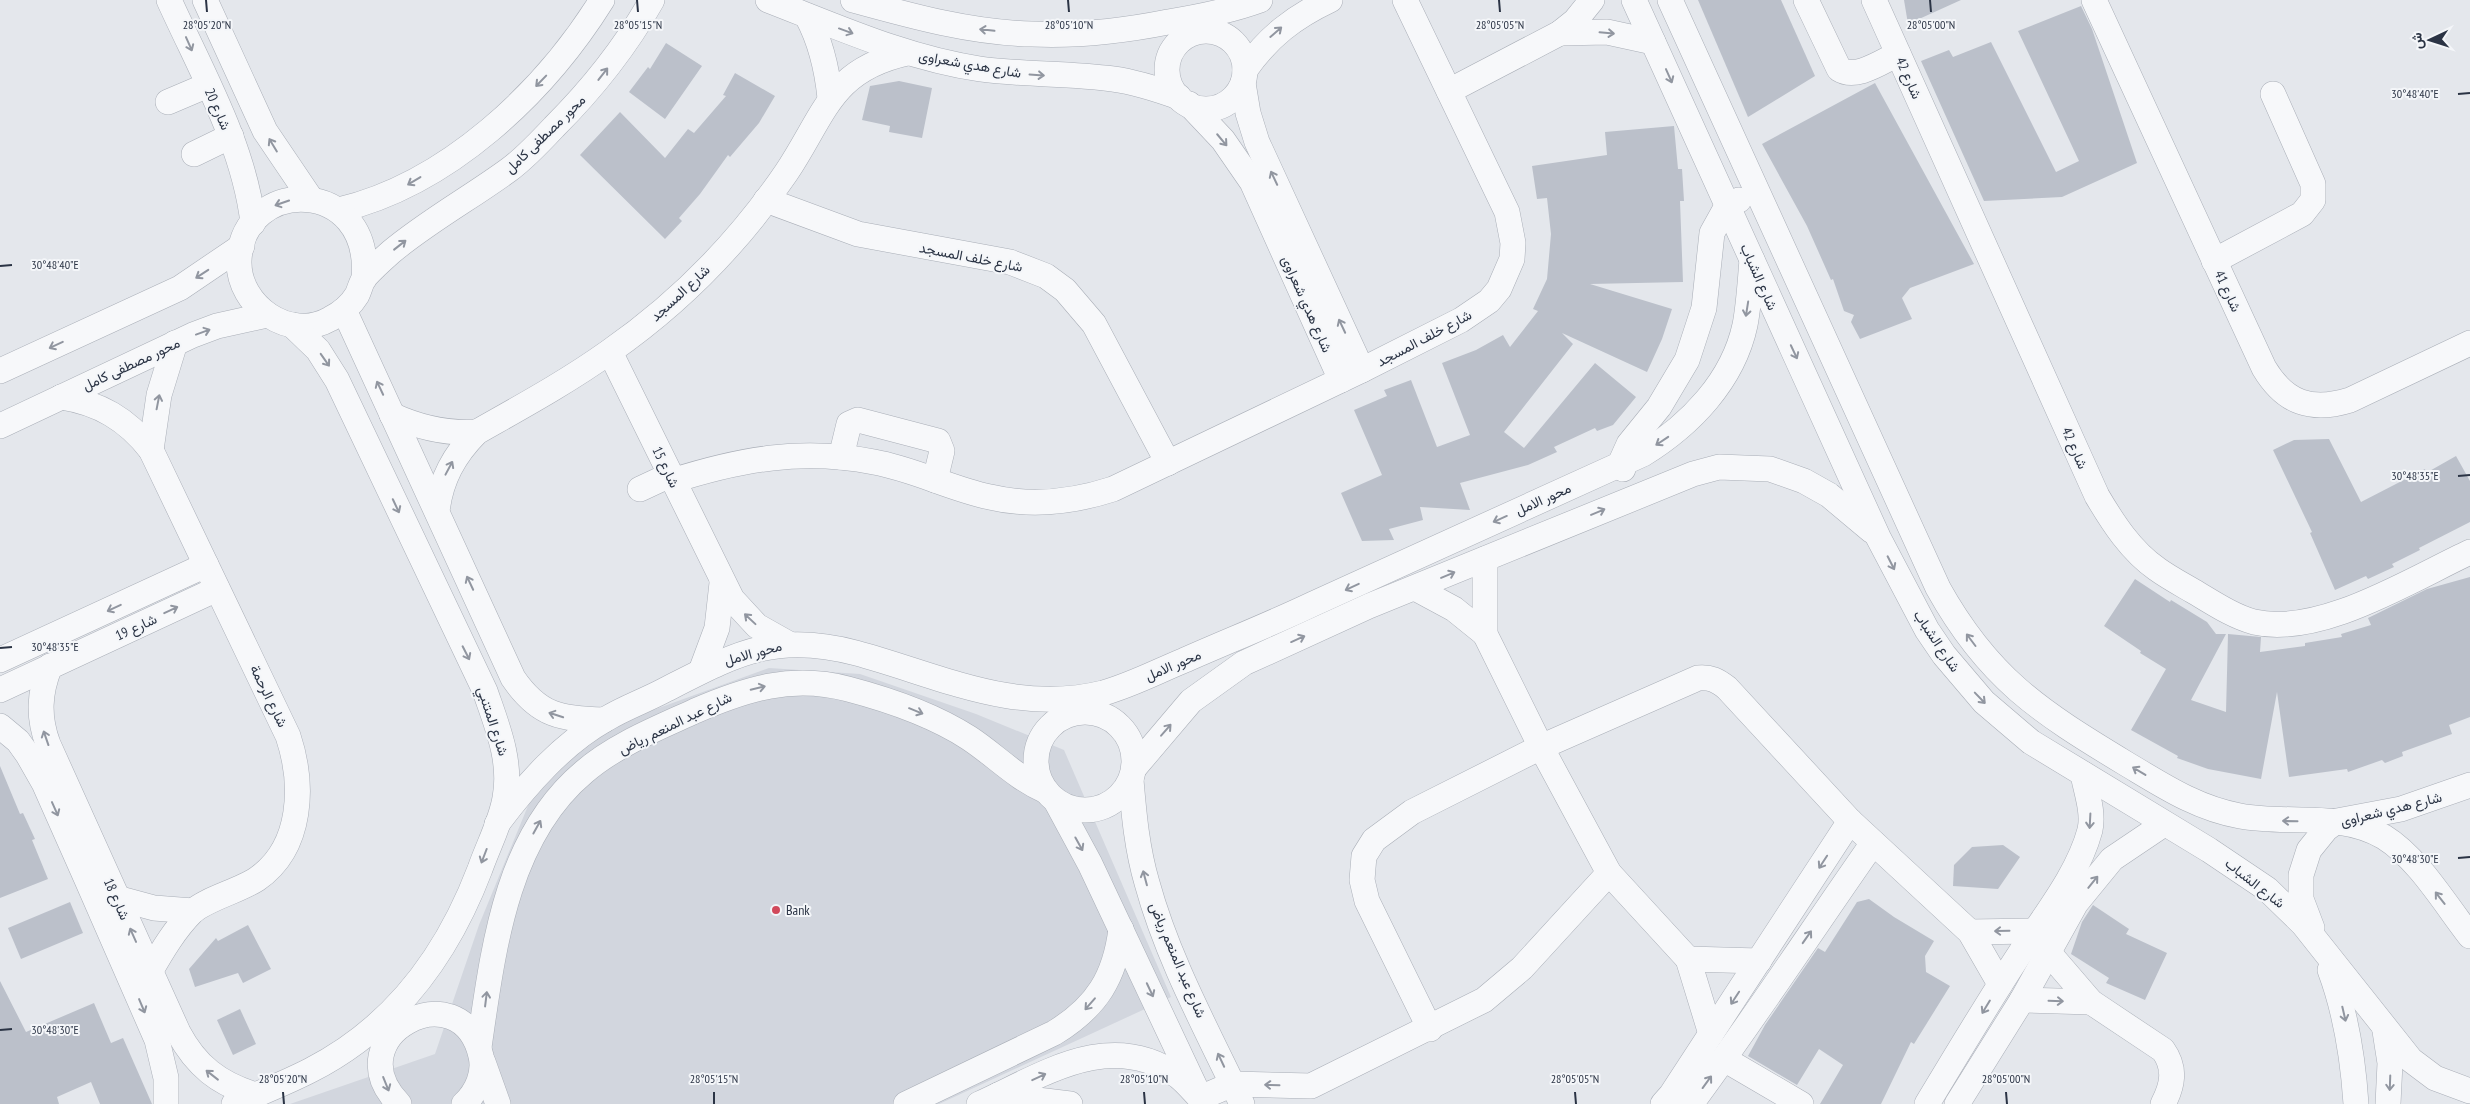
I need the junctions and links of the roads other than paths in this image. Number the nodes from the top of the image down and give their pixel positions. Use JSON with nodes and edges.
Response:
{"nodes":[{"id":1,"x":169,"y":0,"type":"edge"},
{"id":2,"x":205,"y":0,"type":"edge"},
{"id":3,"x":602,"y":0,"type":"edge"},
{"id":4,"x":652,"y":0,"type":"edge"},
{"id":5,"x":768,"y":0,"type":"edge"},
{"id":6,"x":853,"y":0,"type":"edge"},
{"id":7,"x":1260,"y":0,"type":"edge"},
{"id":8,"x":1330,"y":0,"type":"edge"},
{"id":9,"x":1405,"y":0,"type":"edge"},
{"id":10,"x":1592,"y":0,"type":"edge"},
{"id":11,"x":1634,"y":0,"type":"edge"},
{"id":12,"x":1670,"y":0,"type":"edge"},
{"id":13,"x":1806,"y":0,"type":"edge"},
{"id":14,"x":1874,"y":0,"type":"edge"},
{"id":15,"x":2094,"y":0,"type":"edge"},
{"id":16,"x":807,"y":16,"type":"junction"},
{"id":17,"x":1210,"y":22,"type":"junction"},
{"id":18,"x":1134,"y":29,"type":"junction"},
{"id":19,"x":1560,"y":33,"type":"junction"},
{"id":20,"x":1653,"y":42,"type":"junction"},
{"id":21,"x":1175,"y":46,"type":"junction"},
{"id":22,"x":906,"y":53,"type":"junction"},
{"id":23,"x":1898,"y":54,"type":"junction"},
{"id":24,"x":1244,"y":77,"type":"junction"},
{"id":25,"x":208,"y":85,"type":"junction"},
{"id":26,"x":1449,"y":91,"type":"junction"},
{"id":27,"x":2273,"y":94,"type":"dead end"},
{"id":28,"x":830,"y":98,"type":"junction"},
{"id":29,"x":1184,"y":100,"type":"junction"},
{"id":30,"x":168,"y":102,"type":"dead end"},
{"id":31,"x":231,"y":136,"type":"junction"},
{"id":32,"x":194,"y":154,"type":"dead end"},
{"id":33,"x":1757,"y":191,"type":"junction"},
{"id":34,"x":311,"y":200,"type":"junction"},
{"id":35,"x":766,"y":200,"type":"junction"},
{"id":36,"x":1727,"y":206,"type":"junction"},
{"id":37,"x":339,"y":210,"type":"junction"},
{"id":38,"x":253,"y":222,"type":"junction"},
{"id":39,"x":242,"y":246,"type":"junction"},
{"id":40,"x":1752,"y":260,"type":"junction"},
{"id":41,"x":2214,"y":261,"type":"junction"},
{"id":42,"x":364,"y":279,"type":"junction"},
{"id":43,"x":344,"y":310,"type":"junction"},
{"id":44,"x":267,"y":315,"type":"junction"},
{"id":45,"x":292,"y":325,"type":"junction"},
{"id":46,"x":175,"y":343,"type":"junction"},
{"id":47,"x":2470,"y":343,"type":"edge"},
{"id":48,"x":610,"y":352,"type":"junction"},
{"id":49,"x":0,"y":371,"type":"edge"},
{"id":50,"x":1352,"y":375,"type":"junction"},
{"id":51,"x":61,"y":398,"type":"junction"},
{"id":52,"x":392,"y":415,"type":"junction"},
{"id":53,"x":0,"y":426,"type":"edge"},
{"id":54,"x":477,"y":432,"type":"junction"},
{"id":55,"x":151,"y":450,"type":"junction"},
{"id":56,"x":841,"y":456,"type":"junction"},
{"id":57,"x":1168,"y":463,"type":"junction"},
{"id":58,"x":1620,"y":464,"type":"junction"},
{"id":59,"x":671,"y":478,"type":"junction"},
{"id":60,"x":935,"y":480,"type":"junction"},
{"id":61,"x":640,"y":489,"type":"dead end"},
{"id":62,"x":1636,"y":496,"type":"junction"},
{"id":63,"x":436,"y":511,"type":"junction"},
{"id":64,"x":1909,"y":523,"type":"junction"},
{"id":65,"x":1878,"y":537,"type":"junction"},
{"id":66,"x":2470,"y":552,"type":"edge"},
{"id":67,"x":1485,"y":559,"type":"junction"},
{"id":68,"x":206,"y":565,"type":"junction"},
{"id":69,"x":722,"y":583,"type":"junction"},
{"id":70,"x":1415,"y":588,"type":"junction"},
{"id":71,"x":217,"y":589,"type":"junction"},
{"id":72,"x":1485,"y":634,"type":"junction"},
{"id":73,"x":789,"y":644,"type":"junction"},
{"id":74,"x":0,"y":660,"type":"edge"},
{"id":75,"x":50,"y":666,"type":"junction"},
{"id":76,"x":701,"y":671,"type":"junction"},
{"id":77,"x":513,"y":678,"type":"junction"},
{"id":78,"x":0,"y":690,"type":"edge"},
{"id":79,"x":485,"y":691,"type":"junction"},
{"id":80,"x":657,"y":694,"type":"junction"},
{"id":81,"x":1100,"y":694,"type":"junction"},
{"id":82,"x":1040,"y":699,"type":"junction"},
{"id":83,"x":1072,"y":714,"type":"junction"},
{"id":84,"x":604,"y":720,"type":"junction"},
{"id":85,"x":672,"y":722,"type":"junction"},
{"id":86,"x":0,"y":726,"type":"edge"},
{"id":87,"x":1542,"y":747,"type":"junction"},
{"id":88,"x":1133,"y":774,"type":"junction"},
{"id":89,"x":2083,"y":774,"type":"junction"},
{"id":90,"x":52,"y":779,"type":"junction"},
{"id":91,"x":2470,"y":785,"type":"edge"},
{"id":92,"x":1051,"y":796,"type":"junction"},
{"id":93,"x":2228,"y":814,"type":"junction"},
{"id":94,"x":1850,"y":821,"type":"junction"},
{"id":95,"x":2337,"y":821,"type":"junction"},
{"id":96,"x":497,"y":824,"type":"junction"},
{"id":97,"x":2164,"y":824,"type":"junction"},
{"id":98,"x":1873,"y":843,"type":"junction"},
{"id":99,"x":2209,"y":850,"type":"junction"},
{"id":100,"x":1608,"y":873,"type":"junction"},
{"id":101,"x":117,"y":898,"type":"junction"},
{"id":102,"x":2068,"y":898,"type":"junction"},
{"id":103,"x":193,"y":911,"type":"junction"},
{"id":104,"x":1121,"y":929,"type":"junction"},
{"id":105,"x":2034,"y":931,"type":"junction"},
{"id":106,"x":1970,"y":932,"type":"junction"},
{"id":107,"x":2470,"y":936,"type":"edge"},
{"id":108,"x":2323,"y":951,"type":"junction"},
{"id":109,"x":2048,"y":952,"type":"junction"},
{"id":110,"x":1688,"y":959,"type":"junction"},
{"id":111,"x":1759,"y":961,"type":"junction"},
{"id":112,"x":150,"y":972,"type":"junction"},
{"id":113,"x":419,"y":982,"type":"junction"},
{"id":114,"x":2000,"y":984,"type":"junction"},
{"id":115,"x":2022,"y":1000,"type":"junction"},
{"id":116,"x":2091,"y":1002,"type":"junction"},
{"id":117,"x":420,"y":1015,"type":"junction"},
{"id":118,"x":2384,"y":1028,"type":"junction"},
{"id":119,"x":1430,"y":1029,"type":"junction"},
{"id":120,"x":1711,"y":1034,"type":"junction"},
{"id":121,"x":167,"y":1036,"type":"junction"},
{"id":122,"x":339,"y":1053,"type":"junction"},
{"id":123,"x":480,"y":1053,"type":"junction"},
{"id":124,"x":382,"y":1054,"type":"junction"},
{"id":125,"x":1724,"y":1059,"type":"junction"},
{"id":126,"x":2470,"y":1091,"type":"edge"},
{"id":127,"x":1237,"y":1094,"type":"edge"},
{"id":128,"x":1304,"y":1095,"type":"edge"},
{"id":129,"x":946,"y":1096,"type":"edge"},
{"id":130,"x":245,"y":1099,"type":"edge"},
{"id":131,"x":988,"y":1100,"type":"edge"},
{"id":132,"x":1201,"y":1101,"type":"edge"},
{"id":133,"x":1676,"y":1102,"type":"edge"},
{"id":134,"x":166,"y":1104,"type":"edge"},
{"id":135,"x":399,"y":1104,"type":"edge"},
{"id":136,"x":464,"y":1104,"type":"edge"},
{"id":137,"x":498,"y":1104,"type":"edge"},
{"id":138,"x":906,"y":1104,"type":"edge"},
{"id":139,"x":1070,"y":1104,"type":"edge"},
{"id":140,"x":1801,"y":1104,"type":"edge"},
{"id":141,"x":1927,"y":1104,"type":"edge"},
{"id":142,"x":1957,"y":1104,"type":"edge"},
{"id":143,"x":2163,"y":1104,"type":"edge"},
{"id":144,"x":2356,"y":1104,"type":"edge"},
{"id":145,"x":2388,"y":1104,"type":"edge"}],
"edges":[{"from":1,"to":25,"type":"street","name":"شارع 20","one_way":true},
{"from":34,"to":2,"type":"street","one_way":true},
{"from":3,"to":37,"type":"street","one_way":true},
{"from":42,"to":4,"type":"street","name":"محور مصطفى كامل","one_way":true},
{"from":5,"to":16,"type":"street","name":"شارع هدي شعراوى"},
{"from":18,"to":6,"type":"street","one_way":true},
{"from":7,"to":17,"type":"street"},
{"from":24,"to":8,"type":"street","one_way":true},
{"from":9,"to":26,"type":"street","name":"شارع خلف المسجد"},
{"from":10,"to":19,"type":"street"},
{"from":11,"to":20,"type":"street","name":"شارع الشباب"},
{"from":12,"to":33,"type":"street","name":"شارع الشباب"},
{"from":13,"to":23,"type":"street"},
{"from":14,"to":23,"type":"street","name":"شارع 42"},
{"from":15,"to":41,"type":"street","name":"شارع 41"},
{"from":16,"to":22,"type":"street","name":"شارع هدي شعراوى","one_way":true},
{"from":16,"to":28,"type":"street"},
{"from":17,"to":18,"type":"street"},
{"from":17,"to":21,"type":"street"},
{"from":17,"to":24,"type":"street"},
{"from":18,"to":21,"type":"street"},
{"from":19,"to":20,"type":"street","one_way":true},
{"from":19,"to":26,"type":"street"},
{"from":20,"to":36,"type":"street","name":"شارع الشباب","one_way":true},
{"from":21,"to":29,"type":"street"},
{"from":22,"to":28,"type":"street","name":"شارع المسجد"},
{"from":22,"to":29,"type":"street","name":"شارع هدي شعراوى","one_way":true},
{"from":23,"to":66,"type":"street","name":"شارع 42"},
{"from":24,"to":29,"type":"street"},
{"from":50,"to":24,"type":"street","name":"شارع هدي شعراوى","one_way":true},
{"from":25,"to":30,"type":"street"},
{"from":25,"to":31,"type":"street","name":"شارع 20"},
{"from":26,"to":50,"type":"street","name":"شارع خلف المسجد"},
{"from":27,"to":41,"type":"street"},
{"from":28,"to":35,"type":"street","name":"شارع المسجد"},
{"from":29,"to":50,"type":"street","name":"شارع هدي شعراوى","one_way":true},
{"from":31,"to":32,"type":"street"},
{"from":31,"to":38,"type":"street","name":"شارع 20"},
{"from":33,"to":36,"type":"street"},
{"from":33,"to":64,"type":"street","name":"شارع الشباب"},
{"from":34,"to":37,"type":"street"},
{"from":34,"to":38,"type":"street","one_way":true},
{"from":35,"to":48,"type":"street","name":"شارع المسجد"},
{"from":35,"to":57,"type":"street","name":"شارع خلف المسجد"},
{"from":36,"to":40,"type":"street","name":"شارع الشباب"},
{"from":36,"to":58,"type":"street"},
{"from":37,"to":42,"type":"street"},
{"from":38,"to":39,"type":"street"},
{"from":39,"to":44,"type":"street"},
{"from":39,"to":49,"type":"street","one_way":true},
{"from":40,"to":58,"type":"street","name":"محور الامل","one_way":true},
{"from":40,"to":65,"type":"street","name":"شارع الشباب","one_way":true},
{"from":41,"to":47,"type":"street","name":"شارع 41"},
{"from":42,"to":43,"type":"street"},
{"from":43,"to":45,"type":"street"},
{"from":52,"to":43,"type":"street","one_way":true},
{"from":44,"to":45,"type":"street"},
{"from":46,"to":44,"type":"street","name":"محور مصطفى كامل","one_way":true},
{"from":45,"to":79,"type":"street","name":"شارع المتنبي","one_way":true},
{"from":46,"to":51,"type":"street","name":"محور مصطفى كامل"},
{"from":55,"to":46,"type":"street","one_way":true},
{"from":48,"to":54,"type":"street","name":"شارع المسجد"},
{"from":48,"to":59,"type":"street","name":"شارع 15"},
{"from":50,"to":57,"type":"street","name":"شارع خلف المسجد"},
{"from":51,"to":53,"type":"street","name":"محور مصطفى كامل"},
{"from":51,"to":55,"type":"street","name":"شارع الرحمة"},
{"from":52,"to":54,"type":"street"},
{"from":52,"to":63,"type":"street"},
{"from":63,"to":54,"type":"street","name":"شارع المسجد","one_way":true},
{"from":55,"to":68,"type":"street","name":"شارع الرحمة"},
{"from":56,"to":59,"type":"street","name":"شارع خلف المسجد"},
{"from":56,"to":60,"type":"street","name":"شارع خلف المسجد"},
{"from":56,"to":60,"type":"street"},
{"from":57,"to":60,"type":"street","name":"شارع خلف المسجد"},
{"from":58,"to":62,"type":"street"},
{"from":58,"to":81,"type":"street","name":"محور الامل","one_way":true},
{"from":59,"to":61,"type":"street","name":"شارع خلف المسجد"},
{"from":59,"to":69,"type":"street","name":"شارع 15"},
{"from":62,"to":65,"type":"street"},
{"from":67,"to":62,"type":"street","one_way":true},
{"from":77,"to":63,"type":"street","one_way":true},
{"from":64,"to":65,"type":"street"},
{"from":93,"to":64,"type":"street","name":"شارع الشباب","one_way":true},
{"from":65,"to":89,"type":"street","name":"شارع الشباب","one_way":true},
{"from":70,"to":67,"type":"street","one_way":true},
{"from":67,"to":72,"type":"street"},
{"from":68,"to":71,"type":"street","name":"شارع الرحمة"},
{"from":68,"to":74,"type":"street","name":"شارع 19","one_way":true},
{"from":73,"to":69,"type":"street","name":"شارع 15","one_way":true},
{"from":69,"to":76,"type":"street"},
{"from":70,"to":72,"type":"street"},
{"from":88,"to":70,"type":"street","one_way":true},
{"from":75,"to":71,"type":"street","name":"شارع 19","one_way":true},
{"from":71,"to":103,"type":"street","name":"شارع الرحمة"},
{"from":72,"to":87,"type":"street"},
{"from":73,"to":76,"type":"street","name":"محور الامل"},
{"from":73,"to":82,"type":"street","name":"محور الامل"},
{"from":75,"to":78,"type":"street","name":"شارع 19"},
{"from":90,"to":75,"type":"street","name":"شارع 18","one_way":true},
{"from":76,"to":80,"type":"street","name":"محور الامل"},
{"from":77,"to":79,"type":"street"},
{"from":84,"to":77,"type":"street","one_way":true},
{"from":79,"to":96,"type":"street","name":"شارع المتنبي"},
{"from":80,"to":84,"type":"street","name":"محور الامل"},
{"from":80,"to":85,"type":"street"},
{"from":81,"to":82,"type":"street","name":"محور الامل"},
{"from":81,"to":83,"type":"street"},
{"from":82,"to":83,"type":"street"},
{"from":83,"to":88,"type":"street"},
{"from":83,"to":92,"type":"street"},
{"from":84,"to":96,"type":"street","name":"محور الامل"},
{"from":85,"to":92,"type":"street","name":"شارع عبد المنعم رياض","one_way":true},
{"from":123,"to":85,"type":"street","name":"شارع عبد المنعم رياض","one_way":true},
{"from":86,"to":90,"type":"street","name":"شارع 18"},
{"from":87,"to":94,"type":"street"},
{"from":87,"to":100,"type":"street"},
{"from":87,"to":119,"type":"street"},
{"from":88,"to":92,"type":"street"},
{"from":127,"to":88,"type":"street","name":"شارع عبد المنعم رياض","one_way":true},
{"from":89,"to":97,"type":"street","name":"شارع الشباب"},
{"from":89,"to":102,"type":"street","one_way":true},
{"from":90,"to":101,"type":"street","name":"شارع 18"},
{"from":90,"to":121,"type":"street","name":"شارع 18","one_way":true},
{"from":91,"to":95,"type":"street","name":"شارع هدي شعراوى"},
{"from":92,"to":104,"type":"street","one_way":true},
{"from":95,"to":93,"type":"street","name":"شارع الشباب","one_way":true},
{"from":93,"to":99,"type":"street"},
{"from":94,"to":98,"type":"street"},
{"from":94,"to":111,"type":"street","one_way":true},
{"from":107,"to":95,"type":"street","name":"شارع الشباب","one_way":true},
{"from":95,"to":108,"type":"street","name":"شارع هدي شعراوى"},
{"from":96,"to":113,"type":"street","name":"شارع المتنبي","one_way":true},
{"from":97,"to":99,"type":"street","name":"شارع الشباب"},
{"from":102,"to":97,"type":"street","one_way":true},
{"from":98,"to":106,"type":"street"},
{"from":125,"to":98,"type":"street","one_way":true},
{"from":99,"to":108,"type":"street","name":"شارع الشباب"},
{"from":100,"to":110,"type":"street"},
{"from":100,"to":119,"type":"street"},
{"from":101,"to":103,"type":"street"},
{"from":112,"to":101,"type":"street","name":"شارع 18","one_way":true},
{"from":102,"to":105,"type":"street"},
{"from":102,"to":109,"type":"street"},
{"from":103,"to":112,"type":"street","name":"شارع الرحمة"},
{"from":104,"to":129,"type":"street","one_way":true},
{"from":104,"to":132,"type":"street","one_way":true},
{"from":105,"to":106,"type":"street","one_way":true},
{"from":105,"to":114,"type":"street"},
{"from":106,"to":114,"type":"street"},
{"from":108,"to":118,"type":"street","name":"شارع الشباب"},
{"from":108,"to":144,"type":"street","one_way":true},
{"from":109,"to":115,"type":"street"},
{"from":109,"to":116,"type":"street"},
{"from":110,"to":111,"type":"street"},
{"from":110,"to":120,"type":"street"},
{"from":111,"to":120,"type":"street","one_way":true},
{"from":112,"to":121,"type":"street","name":"شارع 18"},
{"from":113,"to":117,"type":"street"},
{"from":113,"to":122,"type":"street","name":"شارع المتنبي"},
{"from":114,"to":141,"type":"street","one_way":true},
{"from":115,"to":116,"type":"street","one_way":true},
{"from":115,"to":142,"type":"street"},
{"from":116,"to":143,"type":"street"},
{"from":117,"to":123,"type":"street"},
{"from":117,"to":124,"type":"street"},
{"from":118,"to":126,"type":"street","name":"شارع الشباب"},
{"from":118,"to":145,"type":"street","one_way":true},
{"from":119,"to":128,"type":"street"},
{"from":120,"to":133,"type":"street"},
{"from":130,"to":121,"type":"street","name":"شارع 18","one_way":true},
{"from":121,"to":134,"type":"street","name":"شارع 18"},
{"from":122,"to":124,"type":"street"},
{"from":122,"to":130,"type":"street","name":"شارع المتنبي"},
{"from":123,"to":136,"type":"street","name":"شارع عبد المنعم رياض"},
{"from":123,"to":137,"type":"street"},
{"from":124,"to":135,"type":"street","one_way":true},
{"from":133,"to":125,"type":"street","one_way":true},
{"from":125,"to":140,"type":"street"},
{"from":128,"to":127,"type":"street","one_way":true},
{"from":127,"to":132,"type":"street"},
{"from":129,"to":138,"type":"street"},
{"from":131,"to":132,"type":"street","one_way":true},
{"from":131,"to":139,"type":"street"}]}
